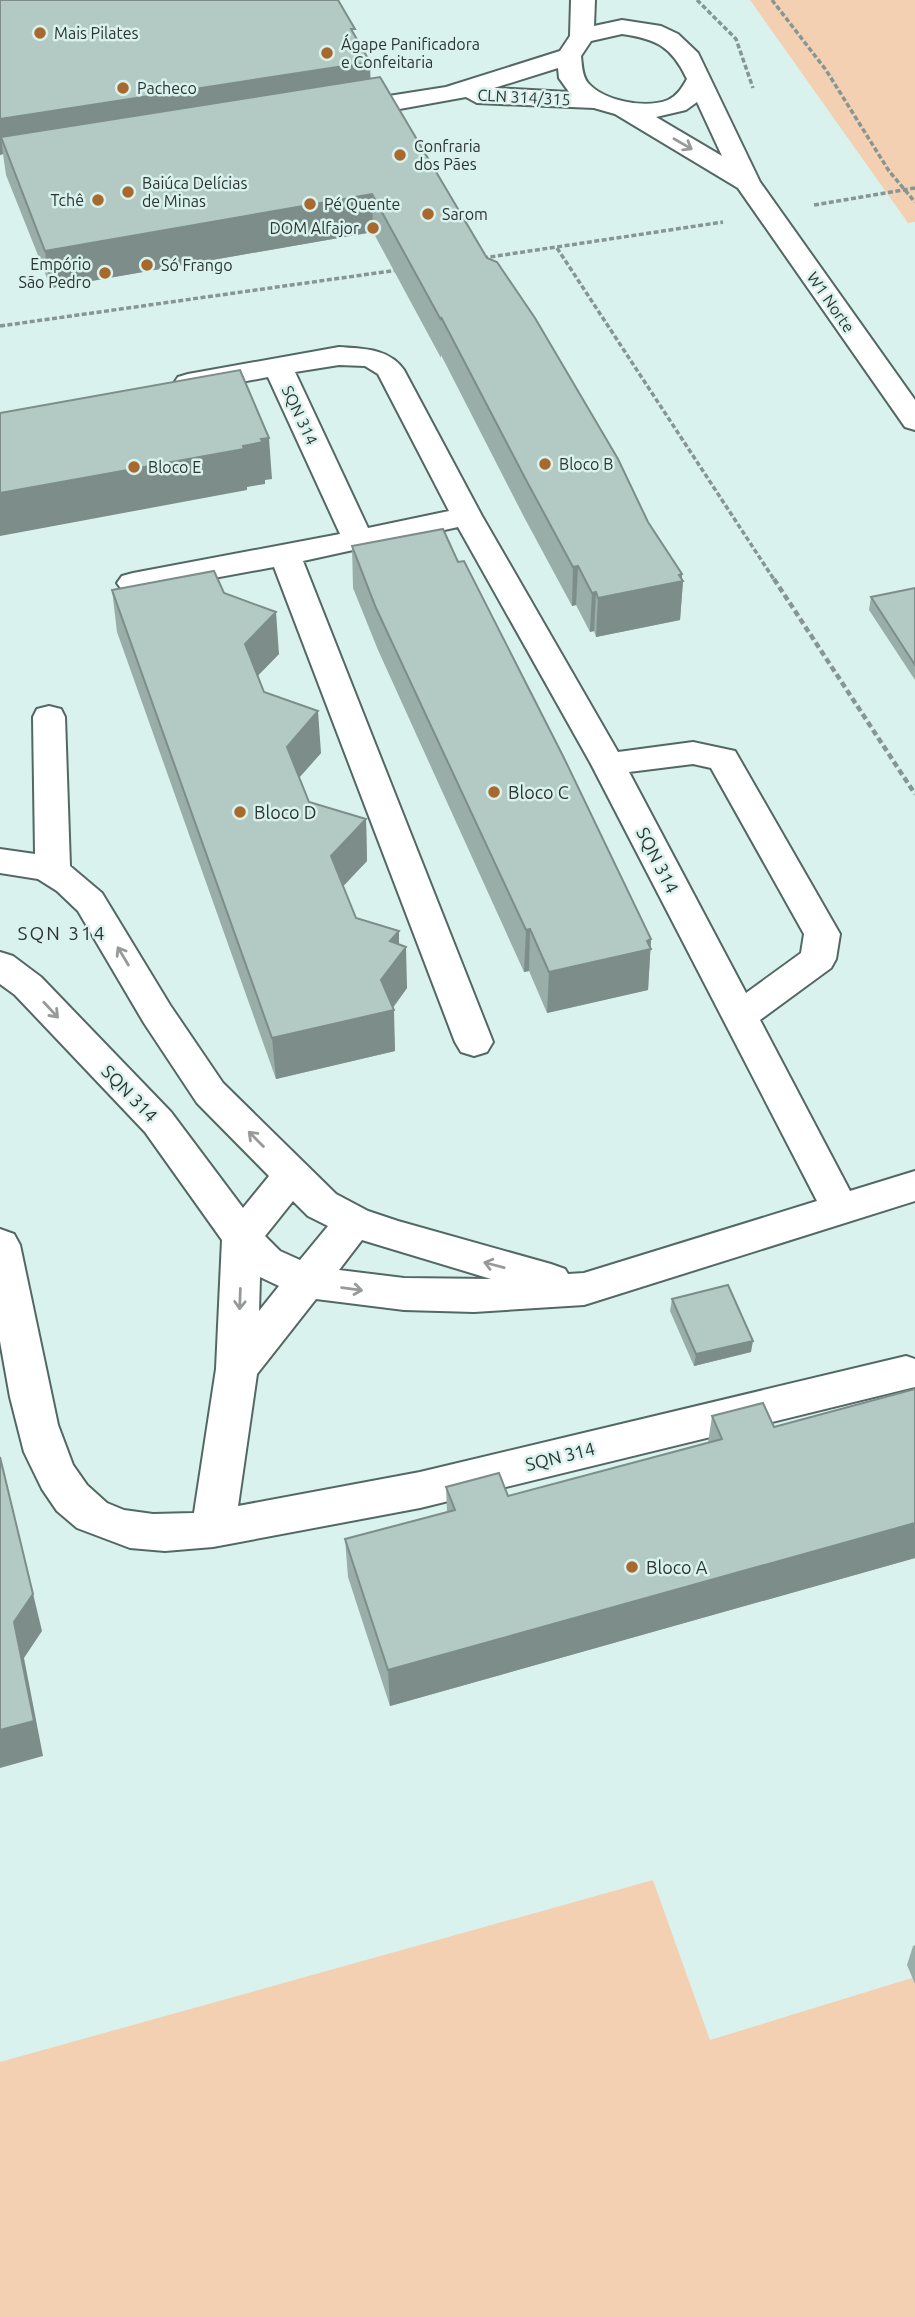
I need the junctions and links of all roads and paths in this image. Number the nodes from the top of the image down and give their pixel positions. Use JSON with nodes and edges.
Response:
{"nodes":[{"id":1,"x":583,"y":0,"type":"edge"},
{"id":2,"x":626,"y":0,"type":"edge"},
{"id":3,"x":772,"y":0,"type":"edge"},
{"id":4,"x":652,"y":31,"type":"junction"},
{"id":5,"x":576,"y":46,"type":"junction"},
{"id":6,"x":698,"y":80,"type":"junction"},
{"id":7,"x":450,"y":94,"type":"junction"},
{"id":8,"x":597,"y":101,"type":"junction"},
{"id":9,"x":624,"y":109,"type":"junction"},
{"id":10,"x":314,"y":116,"type":"edge"},
{"id":11,"x":747,"y":182,"type":"junction"},
{"id":12,"x":915,"y":188,"type":"edge"},
{"id":13,"x":904,"y":189,"type":"junction"},
{"id":14,"x":915,"y":202,"type":"edge"},
{"id":15,"x":769,"y":214,"type":"junction"},
{"id":16,"x":557,"y":248,"type":"junction"},
{"id":17,"x":475,"y":259,"type":"edge"},
{"id":18,"x":407,"y":269,"type":"edge"},
{"id":19,"x":0,"y":326,"type":"edge"},
{"id":20,"x":278,"y":367,"type":"junction"},
{"id":21,"x":159,"y":388,"type":"edge"},
{"id":22,"x":915,"y":421,"type":"edge"},
{"id":23,"x":467,"y":516,"type":"junction"},
{"id":24,"x":358,"y":539,"type":"junction"},
{"id":25,"x":285,"y":555,"type":"junction"},
{"id":26,"x":133,"y":583,"type":"edge"},
{"id":27,"x":49,"y":717,"type":"dead end"},
{"id":28,"x":608,"y":764,"type":"junction"},
{"id":29,"x":915,"y":794,"type":"edge"},
{"id":30,"x":0,"y":861,"type":"edge"},
{"id":31,"x":53,"y":870,"type":"junction"},
{"id":32,"x":0,"y":965,"type":"edge"},
{"id":33,"x":739,"y":1016,"type":"junction"},
{"id":34,"x":474,"y":1042,"type":"dead end"},
{"id":35,"x":211,"y":1093,"type":"junction"},
{"id":36,"x":158,"y":1122,"type":"junction"},
{"id":37,"x":292,"y":1174,"type":"junction"},
{"id":38,"x":915,"y":1186,"type":"edge"},
{"id":39,"x":840,"y":1208,"type":"junction"},
{"id":40,"x":354,"y":1222,"type":"junction"},
{"id":41,"x":242,"y":1237,"type":"junction"},
{"id":42,"x":0,"y":1245,"type":"edge"},
{"id":43,"x":307,"y":1282,"type":"junction"},
{"id":44,"x":584,"y":1289,"type":"junction"},
{"id":45,"x":237,"y":1369,"type":"junction"},
{"id":46,"x":906,"y":1373,"type":"dead end"},
{"id":47,"x":213,"y":1529,"type":"junction"}],
"edges":[{"from":1,"to":5,"type":"street"},
{"from":2,"to":4,"type":"street"},
{"from":3,"to":13,"type":"path"},
{"from":4,"to":5,"type":"street"},
{"from":4,"to":6,"type":"street"},
{"from":5,"to":7,"type":"street","name":"CLN 314/315"},
{"from":5,"to":8,"type":"street"},
{"from":6,"to":9,"type":"street"},
{"from":6,"to":11,"type":"street","name":"W1 Norte"},
{"from":7,"to":8,"type":"street","name":"CLN 314/315"},
{"from":7,"to":10,"type":"street","name":"CLN 314/315"},
{"from":8,"to":9,"type":"street"},
{"from":9,"to":11,"type":"street","name":"W1 Norte","one_way":true},
{"from":11,"to":15,"type":"street","name":"W1 Norte"},
{"from":12,"to":13,"type":"path"},
{"from":13,"to":14,"type":"path"},
{"from":13,"to":15,"type":"path"},
{"from":15,"to":16,"type":"path"},
{"from":15,"to":22,"type":"street","name":"W1 Norte"},
{"from":16,"to":17,"type":"path"},
{"from":16,"to":29,"type":"path"},
{"from":18,"to":19,"type":"path"},
{"from":20,"to":21,"type":"street","name":"SQN 314"},
{"from":20,"to":23,"type":"street","name":"SQN 314"},
{"from":20,"to":24,"type":"street","name":"SQN 314"},
{"from":23,"to":24,"type":"street"},
{"from":23,"to":28,"type":"street","name":"SQN 314"},
{"from":24,"to":25,"type":"street"},
{"from":25,"to":26,"type":"street"},
{"from":25,"to":34,"type":"street"},
{"from":27,"to":31,"type":"street"},
{"from":28,"to":33,"type":"street","name":"SQN 314"},
{"from":28,"to":33,"type":"street"},
{"from":30,"to":31,"type":"street"},
{"from":35,"to":31,"type":"street","one_way":true},
{"from":32,"to":36,"type":"street","name":"SQN 314","one_way":true},
{"from":33,"to":39,"type":"street","name":"SQN 314"},
{"from":35,"to":36,"type":"street"},
{"from":37,"to":35,"type":"street","one_way":true},
{"from":36,"to":41,"type":"street","name":"SQN 314"},
{"from":37,"to":40,"type":"street"},
{"from":37,"to":41,"type":"street"},
{"from":38,"to":39,"type":"street","name":"SQN 314"},
{"from":39,"to":44,"type":"street","name":"SQN 314"},
{"from":40,"to":43,"type":"street"},
{"from":44,"to":40,"type":"street","one_way":true},
{"from":41,"to":43,"type":"street","name":"SQN 314"},
{"from":41,"to":45,"type":"street","one_way":true},
{"from":42,"to":47,"type":"street","name":"SQN 314"},
{"from":43,"to":44,"type":"street","name":"SQN 314","one_way":true},
{"from":43,"to":45,"type":"street"},
{"from":45,"to":47,"type":"street"},
{"from":46,"to":47,"type":"street","name":"SQN 314"}]}
